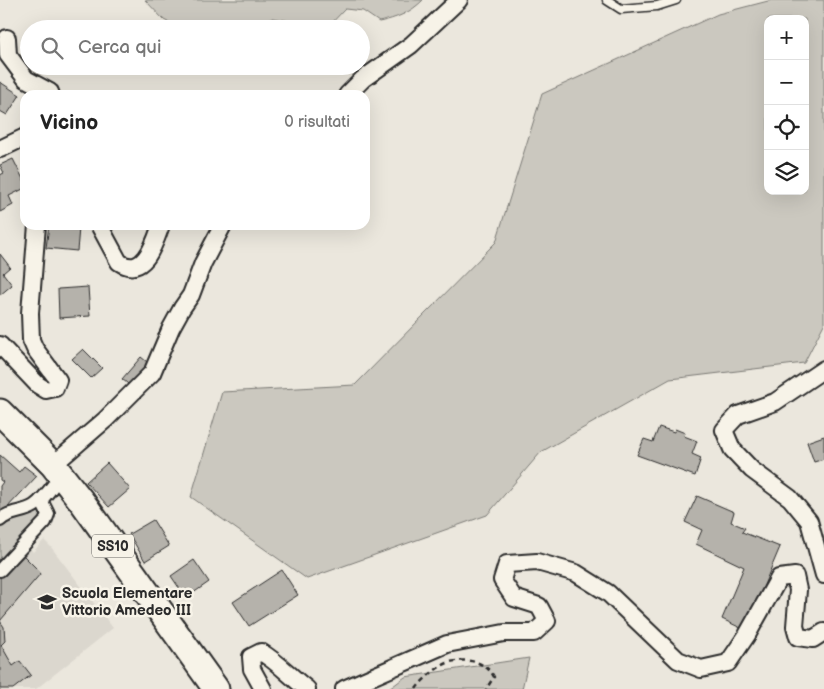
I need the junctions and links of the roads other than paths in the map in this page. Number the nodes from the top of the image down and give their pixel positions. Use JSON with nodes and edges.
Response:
{"nodes":[{"id":1,"x":459,"y":0,"type":"edge"},
{"id":2,"x":607,"y":0,"type":"edge"},
{"id":3,"x":676,"y":0,"type":"edge"},
{"id":4,"x":7,"y":38,"type":"dead end"},
{"id":5,"x":20,"y":71,"type":"edge"},
{"id":6,"x":370,"y":74,"type":"edge"},
{"id":7,"x":23,"y":75,"type":"edge"},
{"id":8,"x":369,"y":75,"type":"edge"},
{"id":9,"x":46,"y":90,"type":"edge"},
{"id":10,"x":352,"y":90,"type":"edge"},
{"id":11,"x":37,"y":230,"type":"edge"},
{"id":12,"x":102,"y":230,"type":"edge"},
{"id":13,"x":159,"y":230,"type":"edge"},
{"id":14,"x":220,"y":230,"type":"edge"},
{"id":15,"x":0,"y":345,"type":"edge"},
{"id":16,"x":824,"y":370,"type":"edge"},
{"id":17,"x":0,"y":412,"type":"edge"},
{"id":18,"x":57,"y":470,"type":"junction"},
{"id":19,"x":41,"y":500,"type":"junction"},
{"id":20,"x":0,"y":520,"type":"edge"},
{"id":21,"x":0,"y":570,"type":"edge"},
{"id":22,"x":824,"y":575,"type":"edge"},
{"id":23,"x":824,"y":632,"type":"edge"},
{"id":24,"x":216,"y":689,"type":"edge"},
{"id":25,"x":263,"y":689,"type":"edge"},
{"id":26,"x":307,"y":689,"type":"edge"},
{"id":27,"x":344,"y":689,"type":"edge"}],
"edges":[{"from":1,"to":6,"type":"street"},
{"from":2,"to":3,"type":"lane"},
{"from":4,"to":5,"type":"street"},
{"from":7,"to":9,"type":"street"},
{"from":8,"to":10,"type":"street"},
{"from":11,"to":15,"type":"street"},
{"from":12,"to":13,"type":"street"},
{"from":14,"to":18,"type":"street"},
{"from":16,"to":22,"type":"street"},
{"from":17,"to":18,"type":"main road","number":"SS10"},
{"from":18,"to":19,"type":"street"},
{"from":18,"to":24,"type":"main road","number":"SS10"},
{"from":19,"to":20,"type":"street"},
{"from":19,"to":21,"type":"street"},
{"from":23,"to":27,"type":"street"},
{"from":25,"to":26,"type":"street"}]}
